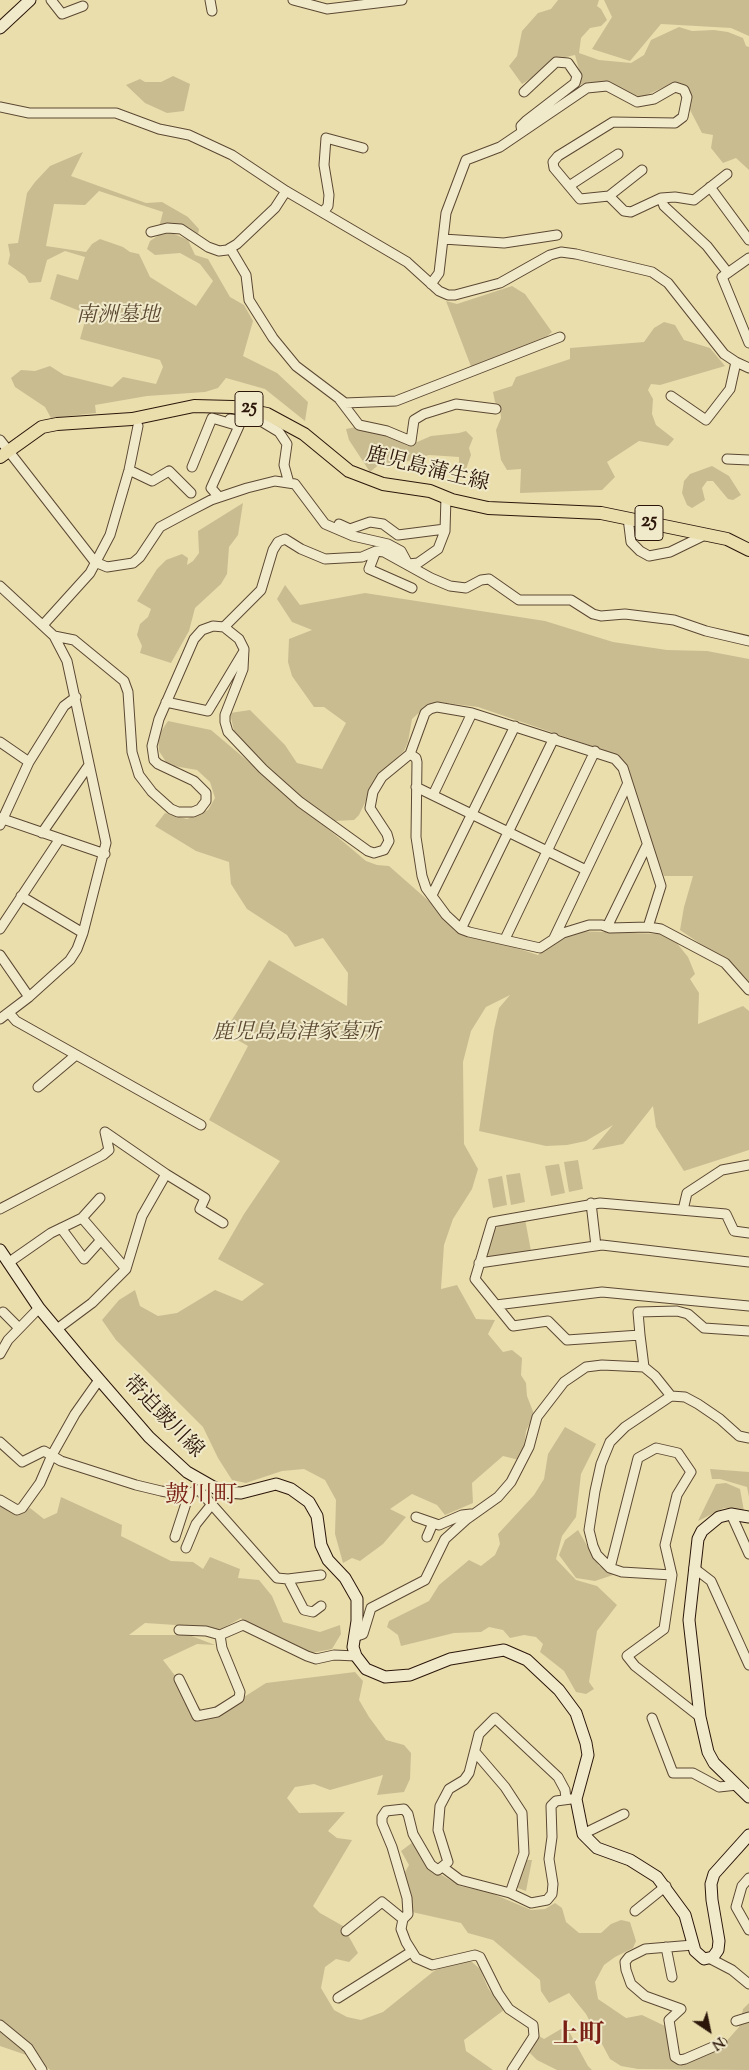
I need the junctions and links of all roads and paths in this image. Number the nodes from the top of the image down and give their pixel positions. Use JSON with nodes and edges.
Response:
{"nodes":[{"id":1,"x":30,"y":0,"type":"edge"},
{"id":2,"x":51,"y":0,"type":"edge"},
{"id":3,"x":210,"y":0,"type":"edge"},
{"id":4,"x":292,"y":0,"type":"edge"},
{"id":5,"x":402,"y":0,"type":"edge"},
{"id":6,"x":83,"y":6,"type":"dead end"},
{"id":7,"x":212,"y":11,"type":"dead end"},
{"id":8,"x":0,"y":28,"type":"edge"},
{"id":9,"x":524,"y":92,"type":"dead end"},
{"id":10,"x":0,"y":107,"type":"edge"},
{"id":11,"x":522,"y":132,"type":"junction"},
{"id":12,"x":363,"y":148,"type":"dead end"},
{"id":13,"x":618,"y":154,"type":"dead end"},
{"id":14,"x":642,"y":170,"type":"dead end"},
{"id":15,"x":727,"y":174,"type":"dead end"},
{"id":16,"x":569,"y":186,"type":"junction"},
{"id":17,"x":710,"y":187,"type":"junction"},
{"id":18,"x":286,"y":191,"type":"junction"},
{"id":19,"x":609,"y":196,"type":"junction"},
{"id":20,"x":661,"y":198,"type":"junction"},
{"id":21,"x":323,"y":212,"type":"junction"},
{"id":22,"x":151,"y":232,"type":"dead end"},
{"id":23,"x":557,"y":234,"type":"dead end"},
{"id":24,"x":443,"y":239,"type":"junction"},
{"id":25,"x":749,"y":240,"type":"edge"},
{"id":26,"x":230,"y":248,"type":"junction"},
{"id":27,"x":749,"y":258,"type":"edge"},
{"id":28,"x":728,"y":273,"type":"junction"},
{"id":29,"x":431,"y":284,"type":"junction"},
{"id":30,"x":560,"y":337,"type":"dead end"},
{"id":31,"x":749,"y":343,"type":"edge"},
{"id":32,"x":736,"y":362,"type":"junction"},
{"id":33,"x":748,"y":367,"type":"edge"},
{"id":34,"x":749,"y":378,"type":"edge"},
{"id":35,"x":671,"y":396,"type":"dead end"},
{"id":36,"x":339,"y":398,"type":"junction"},
{"id":37,"x":496,"y":409,"type":"dead end"},
{"id":38,"x":212,"y":416,"type":"dead end"},
{"id":39,"x":138,"y":426,"type":"dead end"},
{"id":40,"x":0,"y":440,"type":"edge"},
{"id":41,"x":4,"y":454,"type":"edge"},
{"id":42,"x":727,"y":459,"type":"dead end"},
{"id":43,"x":749,"y":460,"type":"edge"},
{"id":44,"x":192,"y":467,"type":"dead end"},
{"id":45,"x":129,"y":470,"type":"junction"},
{"id":46,"x":289,"y":483,"type":"junction"},
{"id":47,"x":191,"y":493,"type":"dead end"},
{"id":48,"x":219,"y":497,"type":"junction"},
{"id":49,"x":446,"y":498,"type":"junction"},
{"id":50,"x":321,"y":518,"type":"junction"},
{"id":51,"x":628,"y":518,"type":"junction"},
{"id":52,"x":445,"y":529,"type":"junction"},
{"id":53,"x":707,"y":534,"type":"junction"},
{"id":54,"x":749,"y":550,"type":"edge"},
{"id":55,"x":376,"y":551,"type":"junction"},
{"id":56,"x":95,"y":562,"type":"junction"},
{"id":57,"x":408,"y":564,"type":"junction"},
{"id":58,"x":0,"y":586,"type":"edge"},
{"id":59,"x":412,"y":588,"type":"dead end"},
{"id":60,"x":43,"y":625,"type":"junction"},
{"id":61,"x":224,"y":627,"type":"junction"},
{"id":62,"x":54,"y":636,"type":"junction"},
{"id":63,"x":749,"y":641,"type":"edge"},
{"id":64,"x":244,"y":651,"type":"junction"},
{"id":65,"x":76,"y":697,"type":"junction"},
{"id":66,"x":166,"y":702,"type":"junction"},
{"id":67,"x":472,"y":713,"type":"junction"},
{"id":68,"x":515,"y":726,"type":"junction"},
{"id":69,"x":554,"y":738,"type":"junction"},
{"id":70,"x":0,"y":742,"type":"edge"},
{"id":71,"x":595,"y":751,"type":"junction"},
{"id":72,"x":410,"y":754,"type":"junction"},
{"id":73,"x":29,"y":762,"type":"junction"},
{"id":74,"x":89,"y":764,"type":"junction"},
{"id":75,"x":627,"y":785,"type":"junction"},
{"id":76,"x":416,"y":788,"type":"junction"},
{"id":77,"x":433,"y":795,"type":"junction"},
{"id":78,"x":472,"y":813,"type":"junction"},
{"id":79,"x":1,"y":821,"type":"edge"},
{"id":80,"x":510,"y":831,"type":"junction"},
{"id":81,"x":42,"y":833,"type":"junction"},
{"id":82,"x":59,"y":840,"type":"junction"},
{"id":83,"x":647,"y":845,"type":"junction"},
{"id":84,"x":548,"y":851,"type":"junction"},
{"id":85,"x":104,"y":854,"type":"junction"},
{"id":86,"x":586,"y":870,"type":"junction"},
{"id":87,"x":432,"y":895,"type":"junction"},
{"id":88,"x":21,"y":896,"type":"junction"},
{"id":89,"x":648,"y":926,"type":"junction"},
{"id":90,"x":607,"y":927,"type":"junction"},
{"id":91,"x":461,"y":928,"type":"junction"},
{"id":92,"x":0,"y":929,"type":"edge"},
{"id":93,"x":83,"y":933,"type":"junction"},
{"id":94,"x":505,"y":939,"type":"junction"},
{"id":95,"x":553,"y":941,"type":"junction"},
{"id":96,"x":0,"y":954,"type":"edge"},
{"id":97,"x":749,"y":990,"type":"edge"},
{"id":98,"x":29,"y":997,"type":"junction"},
{"id":99,"x":10,"y":1014,"type":"junction"},
{"id":100,"x":0,"y":1019,"type":"edge"},
{"id":101,"x":76,"y":1055,"type":"junction"},
{"id":102,"x":38,"y":1087,"type":"dead end"},
{"id":103,"x":201,"y":1125,"type":"dead end"},
{"id":104,"x":749,"y":1165,"type":"edge"},
{"id":105,"x":166,"y":1174,"type":"junction"},
{"id":106,"x":100,"y":1198,"type":"dead end"},
{"id":107,"x":591,"y":1204,"type":"junction"},
{"id":108,"x":0,"y":1209,"type":"edge"},
{"id":109,"x":683,"y":1210,"type":"junction"},
{"id":110,"x":82,"y":1218,"type":"junction"},
{"id":111,"x":223,"y":1223,"type":"dead end"},
{"id":112,"x":61,"y":1228,"type":"junction"},
{"id":113,"x":749,"y":1233,"type":"edge"},
{"id":114,"x":101,"y":1240,"type":"junction"},
{"id":115,"x":596,"y":1246,"type":"junction"},
{"id":116,"x":0,"y":1250,"type":"edge"},
{"id":117,"x":749,"y":1262,"type":"edge"},
{"id":118,"x":8,"y":1263,"type":"junction"},
{"id":119,"x":479,"y":1263,"type":"junction"},
{"id":120,"x":126,"y":1269,"type":"junction"},
{"id":121,"x":496,"y":1305,"type":"junction"},
{"id":122,"x":749,"y":1306,"type":"edge"},
{"id":123,"x":39,"y":1308,"type":"junction"},
{"id":124,"x":3,"y":1312,"type":"dead end"},
{"id":125,"x":19,"y":1328,"type":"junction"},
{"id":126,"x":57,"y":1329,"type":"junction"},
{"id":127,"x":749,"y":1331,"type":"edge"},
{"id":128,"x":640,"y":1335,"type":"junction"},
{"id":129,"x":0,"y":1354,"type":"edge"},
{"id":130,"x":644,"y":1367,"type":"junction"},
{"id":131,"x":99,"y":1380,"type":"junction"},
{"id":132,"x":670,"y":1396,"type":"junction"},
{"id":133,"x":749,"y":1438,"type":"edge"},
{"id":134,"x":0,"y":1442,"type":"edge"},
{"id":135,"x":52,"y":1455,"type":"junction"},
{"id":136,"x":202,"y":1487,"type":"junction"},
{"id":137,"x":189,"y":1494,"type":"junction"},
{"id":138,"x":0,"y":1500,"type":"edge"},
{"id":139,"x":212,"y":1504,"type":"junction"},
{"id":140,"x":474,"y":1514,"type":"junction"},
{"id":141,"x":732,"y":1514,"type":"junction"},
{"id":142,"x":416,"y":1517,"type":"dead end"},
{"id":143,"x":749,"y":1517,"type":"edge"},
{"id":144,"x":433,"y":1523,"type":"junction"},
{"id":145,"x":175,"y":1537,"type":"dead end"},
{"id":146,"x":427,"y":1537,"type":"dead end"},
{"id":147,"x":186,"y":1548,"type":"dead end"},
{"id":148,"x":749,"y":1554,"type":"edge"},
{"id":149,"x":610,"y":1568,"type":"junction"},
{"id":150,"x":694,"y":1568,"type":"junction"},
{"id":151,"x":321,"y":1575,"type":"dead end"},
{"id":152,"x":672,"y":1575,"type":"junction"},
{"id":153,"x":288,"y":1579,"type":"junction"},
{"id":154,"x":321,"y":1606,"type":"dead end"},
{"id":155,"x":179,"y":1630,"type":"dead end"},
{"id":156,"x":220,"y":1635,"type":"junction"},
{"id":157,"x":354,"y":1637,"type":"junction"},
{"id":158,"x":356,"y":1656,"type":"junction"},
{"id":159,"x":749,"y":1665,"type":"edge"},
{"id":160,"x":178,"y":1679,"type":"dead end"},
{"id":161,"x":700,"y":1716,"type":"junction"},
{"id":162,"x":652,"y":1718,"type":"dead end"},
{"id":163,"x":475,"y":1752,"type":"junction"},
{"id":164,"x":737,"y":1785,"type":"junction"},
{"id":165,"x":749,"y":1798,"type":"edge"},
{"id":166,"x":571,"y":1799,"type":"junction"},
{"id":167,"x":624,"y":1814,"type":"dead end"},
{"id":168,"x":583,"y":1834,"type":"junction"},
{"id":169,"x":749,"y":1835,"type":"edge"},
{"id":170,"x":444,"y":1868,"type":"junction"},
{"id":171,"x":749,"y":1878,"type":"edge"},
{"id":172,"x":666,"y":1886,"type":"junction"},
{"id":173,"x":510,"y":1893,"type":"junction"},
{"id":174,"x":635,"y":1911,"type":"dead end"},
{"id":175,"x":404,"y":1919,"type":"junction"},
{"id":176,"x":749,"y":1930,"type":"edge"},
{"id":177,"x":346,"y":1932,"type":"dead end"},
{"id":178,"x":693,"y":1945,"type":"junction"},
{"id":179,"x":666,"y":1948,"type":"junction"},
{"id":180,"x":411,"y":1952,"type":"junction"},
{"id":181,"x":709,"y":1958,"type":"junction"},
{"id":182,"x":672,"y":1977,"type":"dead end"},
{"id":183,"x":749,"y":1984,"type":"edge"},
{"id":184,"x":338,"y":1998,"type":"dead end"},
{"id":185,"x":749,"y":2017,"type":"edge"},
{"id":186,"x":736,"y":2021,"type":"dead end"},
{"id":187,"x":0,"y":2024,"type":"edge"},
{"id":188,"x":722,"y":2043,"type":"dead end"},
{"id":189,"x":42,"y":2070,"type":"edge"},
{"id":190,"x":512,"y":2070,"type":"edge"}],
"edges":[{"from":1,"to":8,"type":"street"},
{"from":2,"to":6,"type":"street"},
{"from":3,"to":7,"type":"street"},
{"from":4,"to":5,"type":"street"},
{"from":9,"to":11,"type":"street"},
{"from":10,"to":18,"type":"street"},
{"from":11,"to":16,"type":"street"},
{"from":11,"to":24,"type":"street"},
{"from":12,"to":21,"type":"street"},
{"from":13,"to":16,"type":"street"},
{"from":14,"to":19,"type":"street"},
{"from":15,"to":17,"type":"street"},
{"from":16,"to":19,"type":"street"},
{"from":17,"to":20,"type":"street"},
{"from":17,"to":25,"type":"street"},
{"from":18,"to":21,"type":"street"},
{"from":18,"to":26,"type":"street"},
{"from":19,"to":20,"type":"street"},
{"from":20,"to":28,"type":"street"},
{"from":21,"to":29,"type":"street"},
{"from":22,"to":26,"type":"street"},
{"from":23,"to":24,"type":"street"},
{"from":24,"to":29,"type":"street"},
{"from":26,"to":36,"type":"street"},
{"from":27,"to":28,"type":"street"},
{"from":28,"to":31,"type":"street"},
{"from":29,"to":32,"type":"street"},
{"from":30,"to":36,"type":"street"},
{"from":32,"to":33,"type":"street"},
{"from":32,"to":35,"type":"street"},
{"from":33,"to":34,"type":"street"},
{"from":36,"to":37,"type":"street"},
{"from":38,"to":46,"type":"street"},
{"from":39,"to":45,"type":"street"},
{"from":40,"to":41,"type":"street"},
{"from":41,"to":49,"type":"main road","name":"鹿児島蒲生線","number":"25"},
{"from":41,"to":56,"type":"street"},
{"from":42,"to":43,"type":"street"},
{"from":44,"to":48,"type":"street"},
{"from":45,"to":47,"type":"street"},
{"from":45,"to":56,"type":"street"},
{"from":46,"to":48,"type":"street"},
{"from":46,"to":50,"type":"street"},
{"from":48,"to":56,"type":"street"},
{"from":49,"to":51,"type":"main road","name":"鹿児島蒲生線","number":"25"},
{"from":49,"to":52,"type":"street"},
{"from":50,"to":52,"type":"street"},
{"from":50,"to":57,"type":"street"},
{"from":51,"to":53,"type":"main road","name":"鹿児島蒲生線","number":"25"},
{"from":51,"to":53,"type":"street"},
{"from":52,"to":57,"type":"street"},
{"from":53,"to":54,"type":"main road","name":"鹿児島蒲生線","number":"25"},
{"from":55,"to":57,"type":"street"},
{"from":55,"to":59,"type":"street"},
{"from":55,"to":61,"type":"street"},
{"from":56,"to":60,"type":"street"},
{"from":57,"to":63,"type":"street"},
{"from":58,"to":60,"type":"street"},
{"from":60,"to":62,"type":"street"},
{"from":61,"to":64,"type":"street"},
{"from":61,"to":66,"type":"street"},
{"from":62,"to":65,"type":"street"},
{"from":62,"to":66,"type":"street"},
{"from":64,"to":66,"type":"street"},
{"from":64,"to":72,"type":"street"},
{"from":65,"to":73,"type":"street"},
{"from":65,"to":74,"type":"street"},
{"from":67,"to":68,"type":"street"},
{"from":67,"to":72,"type":"street"},
{"from":67,"to":77,"type":"street"},
{"from":68,"to":69,"type":"street"},
{"from":68,"to":78,"type":"street"},
{"from":69,"to":71,"type":"street"},
{"from":69,"to":80,"type":"street"},
{"from":70,"to":73,"type":"street"},
{"from":71,"to":75,"type":"street"},
{"from":71,"to":84,"type":"street"},
{"from":72,"to":76,"type":"street"},
{"from":73,"to":79,"type":"street"},
{"from":74,"to":81,"type":"street"},
{"from":74,"to":85,"type":"street"},
{"from":75,"to":83,"type":"street"},
{"from":75,"to":86,"type":"street"},
{"from":76,"to":77,"type":"street"},
{"from":76,"to":87,"type":"street"},
{"from":77,"to":78,"type":"street"},
{"from":78,"to":80,"type":"street"},
{"from":78,"to":87,"type":"street"},
{"from":79,"to":81,"type":"street"},
{"from":80,"to":84,"type":"street"},
{"from":80,"to":91,"type":"street"},
{"from":81,"to":82,"type":"street"},
{"from":82,"to":85,"type":"street"},
{"from":82,"to":88,"type":"street"},
{"from":83,"to":89,"type":"street"},
{"from":83,"to":90,"type":"street"},
{"from":84,"to":86,"type":"street"},
{"from":84,"to":94,"type":"street"},
{"from":85,"to":93,"type":"street"},
{"from":86,"to":95,"type":"street"},
{"from":87,"to":91,"type":"street"},
{"from":88,"to":92,"type":"street"},
{"from":88,"to":93,"type":"street"},
{"from":89,"to":90,"type":"street"},
{"from":89,"to":97,"type":"street"},
{"from":90,"to":95,"type":"street"},
{"from":91,"to":94,"type":"street"},
{"from":93,"to":98,"type":"street"},
{"from":94,"to":95,"type":"street"},
{"from":96,"to":98,"type":"street"},
{"from":98,"to":99,"type":"street"},
{"from":99,"to":100,"type":"street"},
{"from":99,"to":101,"type":"street"},
{"from":101,"to":102,"type":"street"},
{"from":101,"to":103,"type":"street"},
{"from":104,"to":109,"type":"street"},
{"from":105,"to":108,"type":"street"},
{"from":105,"to":111,"type":"street"},
{"from":105,"to":120,"type":"street"},
{"from":106,"to":110,"type":"street"},
{"from":107,"to":109,"type":"street"},
{"from":107,"to":115,"type":"street"},
{"from":107,"to":119,"type":"street"},
{"from":109,"to":113,"type":"street"},
{"from":110,"to":112,"type":"street"},
{"from":110,"to":114,"type":"street"},
{"from":112,"to":114,"type":"street"},
{"from":112,"to":118,"type":"street"},
{"from":114,"to":120,"type":"street"},
{"from":115,"to":117,"type":"street"},
{"from":115,"to":119,"type":"street"},
{"from":116,"to":118,"type":"street","name":"帯迫皷川線"},
{"from":118,"to":123,"type":"street","name":"帯迫皷川線"},
{"from":119,"to":121,"type":"street"},
{"from":120,"to":126,"type":"street"},
{"from":121,"to":122,"type":"street"},
{"from":121,"to":128,"type":"street"},
{"from":123,"to":125,"type":"street"},
{"from":123,"to":126,"type":"street","name":"帯迫皷川線"},
{"from":124,"to":125,"type":"street"},
{"from":125,"to":129,"type":"street"},
{"from":126,"to":131,"type":"street","name":"帯迫皷川線"},
{"from":127,"to":128,"type":"street"},
{"from":128,"to":130,"type":"street"},
{"from":130,"to":132,"type":"street"},
{"from":130,"to":140,"type":"street"},
{"from":131,"to":135,"type":"street"},
{"from":131,"to":136,"type":"street","name":"帯迫皷川線"},
{"from":132,"to":133,"type":"street"},
{"from":132,"to":149,"type":"street"},
{"from":134,"to":135,"type":"street"},
{"from":135,"to":137,"type":"street"},
{"from":135,"to":138,"type":"street"},
{"from":136,"to":137,"type":"street"},
{"from":136,"to":139,"type":"street"},
{"from":136,"to":157,"type":"street","name":"帯迫皷川線"},
{"from":137,"to":145,"type":"street"},
{"from":139,"to":147,"type":"street"},
{"from":139,"to":153,"type":"street"},
{"from":140,"to":144,"type":"street"},
{"from":140,"to":157,"type":"street"},
{"from":141,"to":143,"type":"street"},
{"from":141,"to":148,"type":"street"},
{"from":141,"to":150,"type":"street"},
{"from":142,"to":144,"type":"street"},
{"from":144,"to":146,"type":"street"},
{"from":149,"to":152,"type":"street"},
{"from":149,"to":152,"type":"street"},
{"from":150,"to":159,"type":"street"},
{"from":150,"to":161,"type":"street"},
{"from":151,"to":153,"type":"street"},
{"from":152,"to":161,"type":"street"},
{"from":153,"to":154,"type":"street"},
{"from":155,"to":156,"type":"street"},
{"from":156,"to":158,"type":"street"},
{"from":156,"to":160,"type":"street"},
{"from":157,"to":158,"type":"street","name":"帯迫皷川線"},
{"from":158,"to":166,"type":"street"},
{"from":161,"to":164,"type":"street"},
{"from":162,"to":164,"type":"street"},
{"from":163,"to":166,"type":"street"},
{"from":163,"to":170,"type":"street"},
{"from":163,"to":173,"type":"street"},
{"from":164,"to":165,"type":"street"},
{"from":166,"to":168,"type":"street"},
{"from":166,"to":173,"type":"street"},
{"from":167,"to":168,"type":"street"},
{"from":168,"to":172,"type":"street"},
{"from":169,"to":181,"type":"street"},
{"from":170,"to":173,"type":"street"},
{"from":170,"to":175,"type":"street"},
{"from":171,"to":176,"type":"street"},
{"from":172,"to":174,"type":"street"},
{"from":172,"to":178,"type":"street"},
{"from":175,"to":177,"type":"street"},
{"from":175,"to":180,"type":"street"},
{"from":178,"to":179,"type":"street"},
{"from":178,"to":181,"type":"street"},
{"from":179,"to":182,"type":"street"},
{"from":179,"to":188,"type":"street"},
{"from":180,"to":184,"type":"street"},
{"from":180,"to":190,"type":"street"},
{"from":181,"to":183,"type":"street"},
{"from":185,"to":186,"type":"street"},
{"from":187,"to":189,"type":"street"}]}
